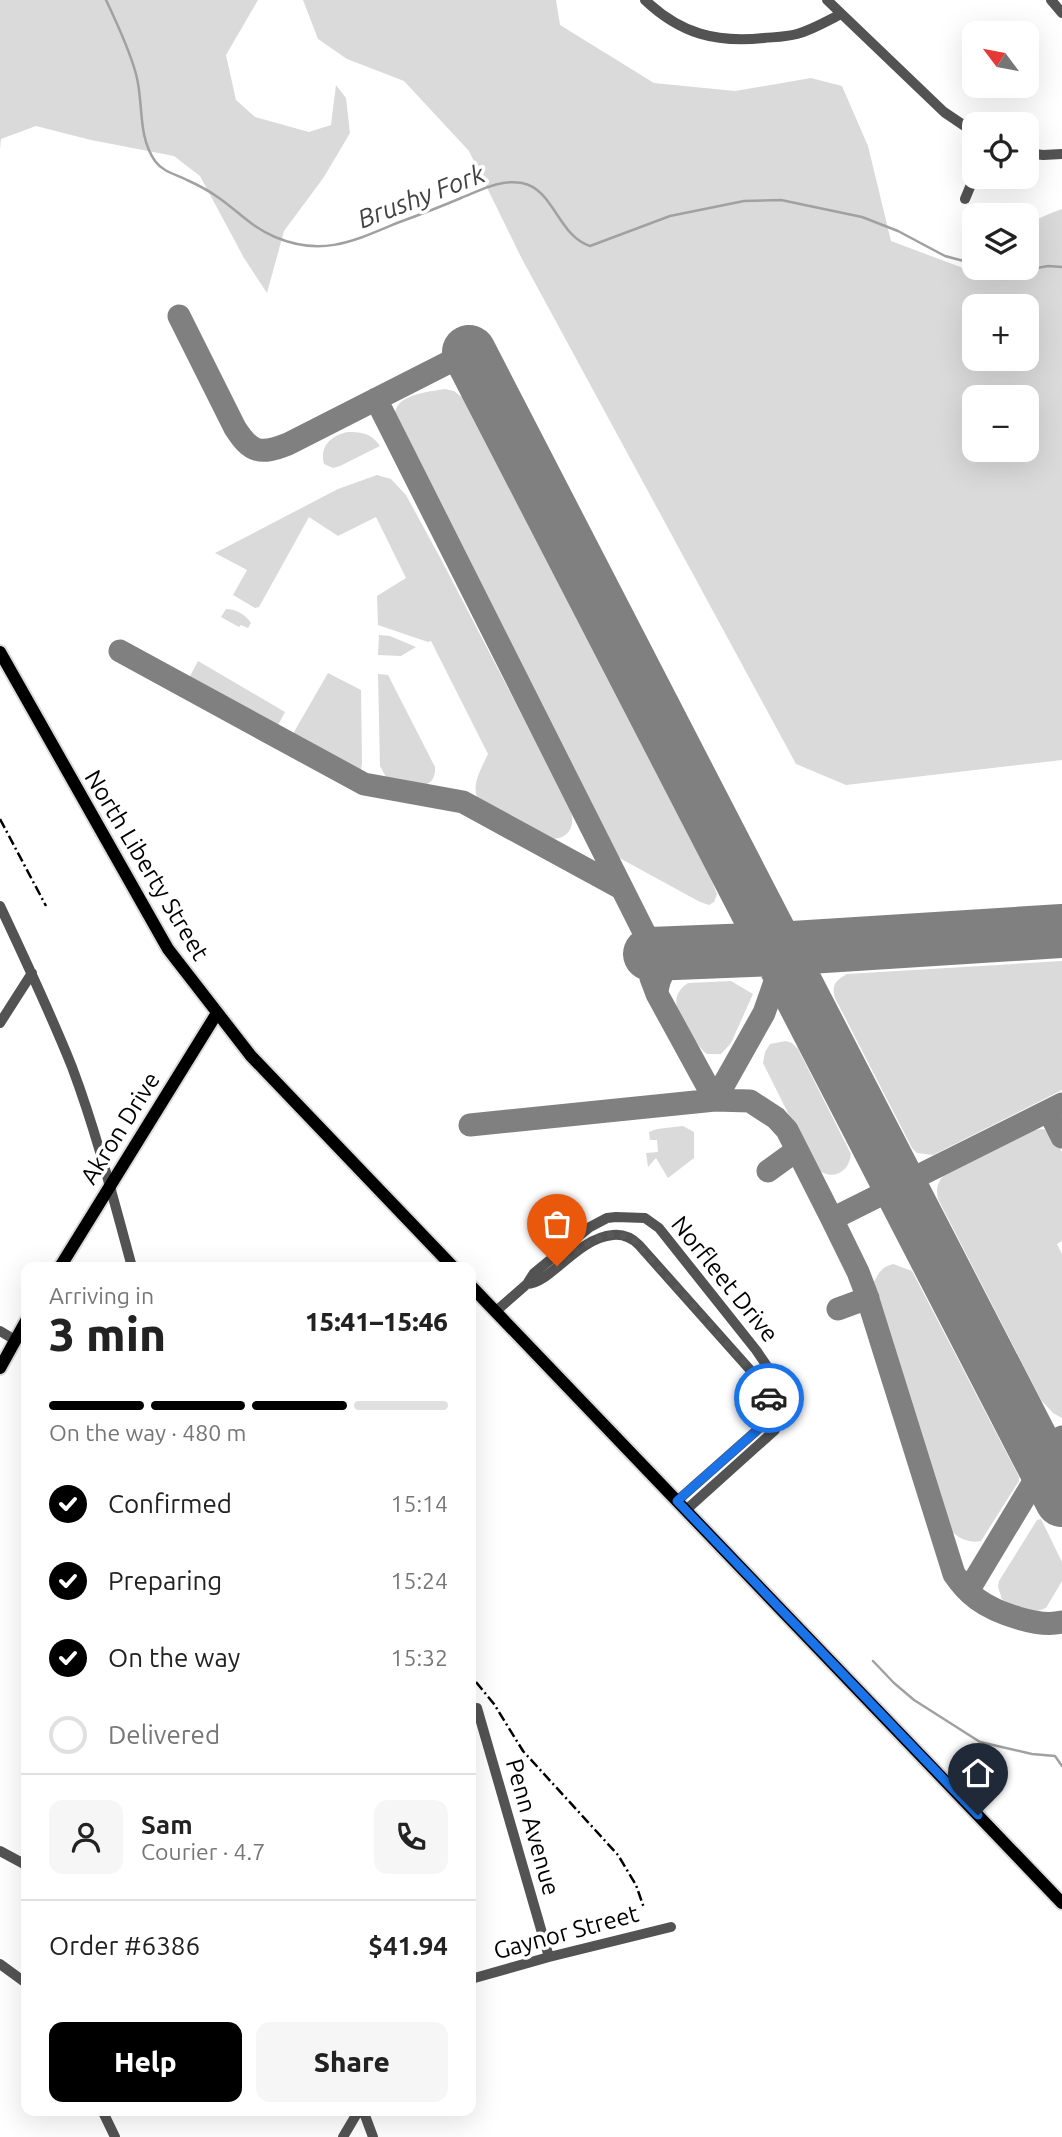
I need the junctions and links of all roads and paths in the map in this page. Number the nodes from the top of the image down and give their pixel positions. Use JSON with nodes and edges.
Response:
{"nodes":[{"id":1,"x":645,"y":0,"type":"edge"},
{"id":2,"x":827,"y":0,"type":"edge"},
{"id":3,"x":1051,"y":0,"type":"edge"},
{"id":4,"x":1061,"y":9,"type":"edge"},
{"id":5,"x":841,"y":14,"type":"junction"},
{"id":6,"x":962,"y":125,"type":"edge"},
{"id":7,"x":1039,"y":154,"type":"edge"},
{"id":8,"x":1062,"y":154,"type":"edge"},
{"id":9,"x":969,"y":189,"type":"edge"},
{"id":10,"x":965,"y":199,"type":"dead end"},
{"id":11,"x":0,"y":652,"type":"edge"},
{"id":12,"x":0,"y":906,"type":"edge"},
{"id":13,"x":32,"y":973,"type":"junction"},
{"id":14,"x":217,"y":1013,"type":"junction"},
{"id":15,"x":0,"y":1023,"type":"edge"},
{"id":16,"x":109,"y":1185,"type":"junction"},
{"id":17,"x":63,"y":1262,"type":"edge"},
{"id":18,"x":131,"y":1262,"type":"edge"},
{"id":19,"x":448,"y":1262,"type":"edge"},
{"id":20,"x":527,"y":1284,"type":"junction"},
{"id":21,"x":476,"y":1291,"type":"edge"},
{"id":22,"x":495,"y":1312,"type":"junction"},
{"id":23,"x":21,"y":1330,"type":"edge"},
{"id":24,"x":0,"y":1331,"type":"edge"},
{"id":25,"x":15,"y":1340,"type":"junction"},
{"id":26,"x":0,"y":1368,"type":"edge"},
{"id":27,"x":767,"y":1429,"type":"junction"},
{"id":28,"x":713,"y":1470,"type":"junction"},
{"id":29,"x":721,"y":1478,"type":"junction"},
{"id":30,"x":682,"y":1506,"type":"junction"},
{"id":31,"x":477,"y":1708,"type":"dead end"},
{"id":32,"x":0,"y":1852,"type":"edge"},
{"id":33,"x":21,"y":1862,"type":"edge"},
{"id":34,"x":1062,"y":1903,"type":"edge"},
{"id":35,"x":671,"y":1927,"type":"dead end"},
{"id":36,"x":549,"y":1957,"type":"junction"},
{"id":37,"x":0,"y":1964,"type":"edge"},
{"id":38,"x":476,"y":1978,"type":"edge"},
{"id":39,"x":21,"y":1979,"type":"edge"},
{"id":40,"x":106,"y":2116,"type":"edge"},
{"id":41,"x":357,"y":2116,"type":"edge"},
{"id":42,"x":364,"y":2116,"type":"edge"},
{"id":43,"x":116,"y":2137,"type":"edge"},
{"id":44,"x":343,"y":2137,"type":"edge"},
{"id":45,"x":373,"y":2137,"type":"edge"}],
"edges":[{"from":1,"to":5,"type":"street"},
{"from":2,"to":5,"type":"street"},
{"from":3,"to":4,"type":"street"},
{"from":5,"to":6,"type":"street"},
{"from":7,"to":8,"type":"street"},
{"from":9,"to":10,"type":"street"},
{"from":11,"to":14,"type":"main road","name":"North Liberty Street"},
{"from":12,"to":13,"type":"street"},
{"from":13,"to":15,"type":"street"},
{"from":13,"to":16,"type":"street"},
{"from":14,"to":16,"type":"main road","name":"Akron Drive"},
{"from":14,"to":19,"type":"main road","name":"North Liberty Street"},
{"from":16,"to":17,"type":"main road","name":"Akron Drive"},
{"from":16,"to":18,"type":"street"},
{"from":20,"to":22,"type":"street","name":"Norfleet Drive"},
{"from":20,"to":27,"type":"street","name":"Norfleet Drive"},
{"from":20,"to":27,"type":"street","name":"Norfleet Drive"},
{"from":21,"to":22,"type":"main road"},
{"from":22,"to":30,"type":"main road"},
{"from":23,"to":25,"type":"main road"},
{"from":24,"to":25,"type":"street"},
{"from":25,"to":26,"type":"main road"},
{"from":27,"to":28,"type":"street"},
{"from":27,"to":29,"type":"street"},
{"from":28,"to":29,"type":"street"},
{"from":28,"to":30,"type":"street"},
{"from":29,"to":30,"type":"street"},
{"from":30,"to":34,"type":"main road"},
{"from":31,"to":36,"type":"street","name":"Penn Avenue"},
{"from":32,"to":33,"type":"street"},
{"from":35,"to":36,"type":"street","name":"Gaynor Street"},
{"from":36,"to":38,"type":"street","name":"Gaynor Street"},
{"from":37,"to":39,"type":"street"},
{"from":40,"to":43,"type":"street"},
{"from":41,"to":44,"type":"street"},
{"from":42,"to":45,"type":"street"}]}
